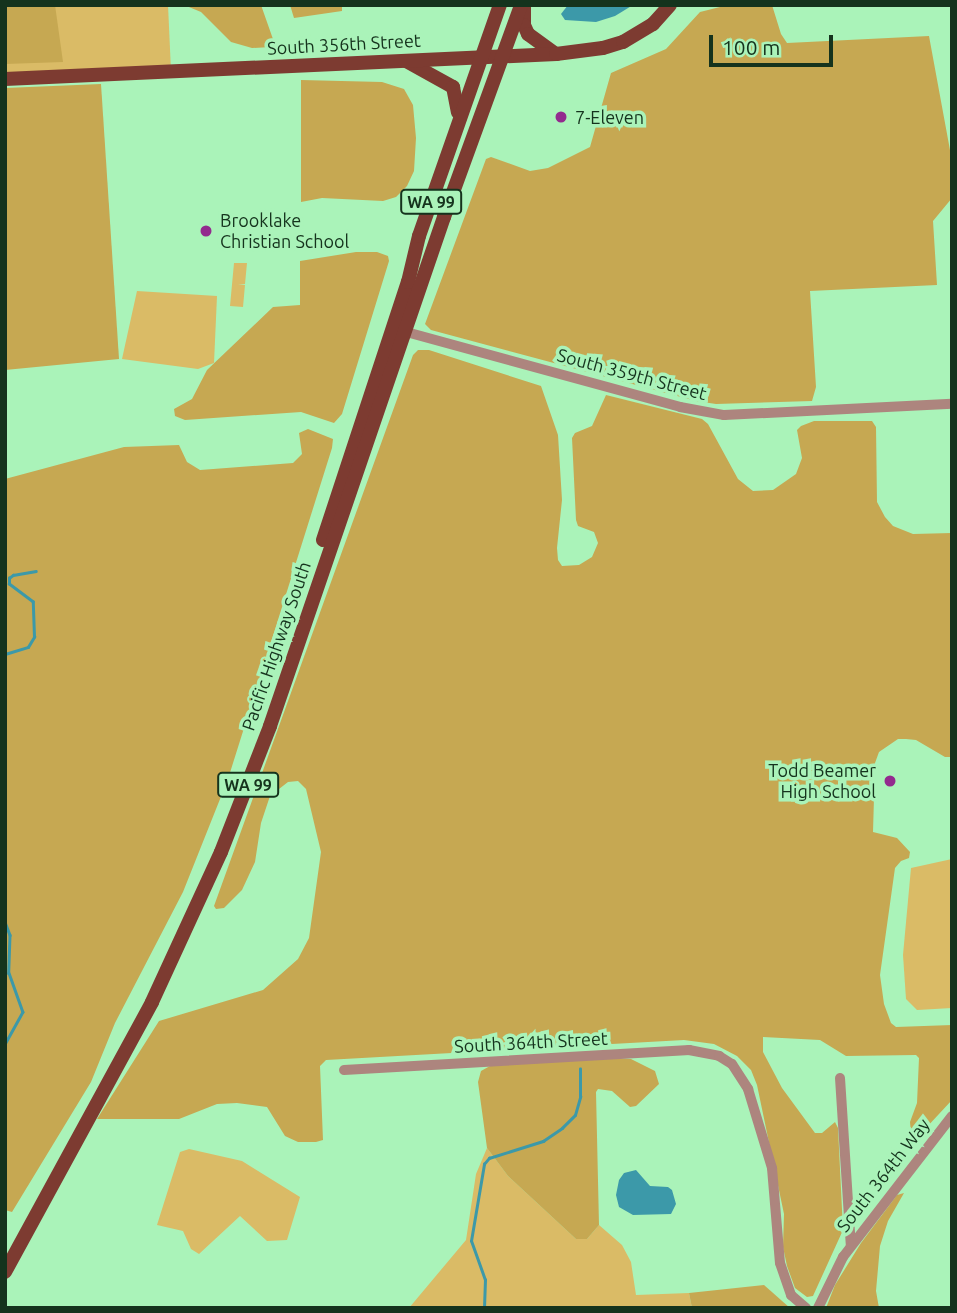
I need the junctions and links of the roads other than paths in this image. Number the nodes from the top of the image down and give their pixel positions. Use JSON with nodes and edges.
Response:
{"nodes":[{"id":1,"x":500,"y":5,"type":"edge"},
{"id":2,"x":523,"y":5,"type":"edge"},
{"id":3,"x":670,"y":5,"type":"edge"},
{"id":4,"x":556,"y":54,"type":"junction"},
{"id":5,"x":502,"y":55,"type":"junction"},
{"id":6,"x":481,"y":56,"type":"junction"},
{"id":7,"x":405,"y":61,"type":"junction"},
{"id":8,"x":5,"y":79,"type":"edge"},
{"id":9,"x":458,"y":124,"type":"junction"},
{"id":10,"x":399,"y":330,"type":"junction"},
{"id":11,"x":952,"y":404,"type":"edge"},
{"id":12,"x":344,"y":1070,"type":"dead end"},
{"id":13,"x":840,"y":1078,"type":"dead end"},
{"id":14,"x":952,"y":1116,"type":"edge"},
{"id":15,"x":851,"y":1247,"type":"junction"},
{"id":16,"x":5,"y":1253,"type":"edge"},
{"id":17,"x":5,"y":1272,"type":"edge"},
{"id":18,"x":806,"y":1308,"type":"edge"},
{"id":19,"x":818,"y":1308,"type":"edge"}],
"edges":[{"from":1,"to":6,"type":"main road","name":"Pacific Highway South","number":"WA 99"},
{"from":2,"to":4,"type":"main road"},
{"from":2,"to":5,"type":"main road","name":"Pacific Highway South","number":"WA 99"},
{"from":3,"to":4,"type":"main road","name":"South 356th Street"},
{"from":4,"to":5,"type":"main road","name":"South 356th Street"},
{"from":5,"to":6,"type":"main road","name":"South 356th Street"},
{"from":5,"to":10,"type":"main road","name":"Pacific Highway South","number":"WA 99"},
{"from":6,"to":7,"type":"main road","name":"South 356th Street"},
{"from":6,"to":9,"type":"main road","name":"Pacific Highway South","number":"WA 99"},
{"from":7,"to":8,"type":"main road","name":"South 356th Street"},
{"from":7,"to":9,"type":"main road"},
{"from":9,"to":10,"type":"main road","name":"Pacific Highway South","number":"WA 99"},
{"from":10,"to":11,"type":"street","name":"South 359th Street"},
{"from":10,"to":16,"type":"main road","name":"Pacific Highway South","number":"WA 99"},
{"from":10,"to":17,"type":"main road","name":"Pacific Highway South","number":"WA 99"},
{"from":12,"to":18,"type":"street","name":"South 364th Street"},
{"from":13,"to":15,"type":"street"},
{"from":14,"to":15,"type":"street","name":"South 364th Way"},
{"from":15,"to":19,"type":"street","name":"South 364th Way"}]}
